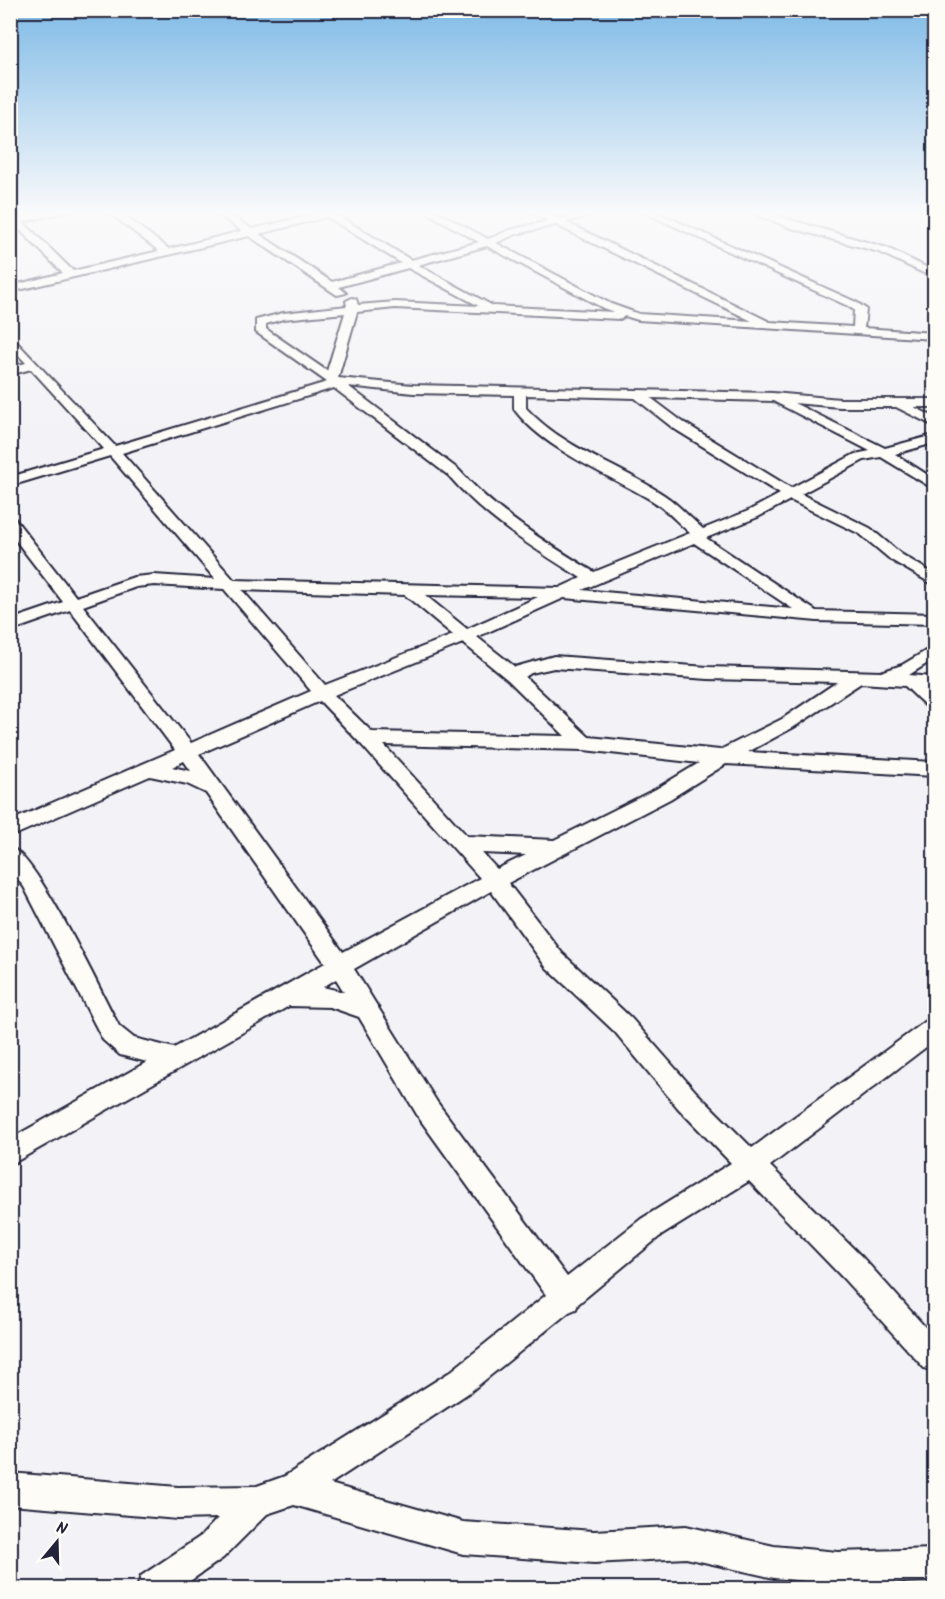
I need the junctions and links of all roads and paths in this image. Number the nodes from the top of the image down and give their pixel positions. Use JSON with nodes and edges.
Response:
{"nodes":[{"id":1,"x":331,"y":286,"type":"edge"},
{"id":2,"x":447,"y":286,"type":"edge"},
{"id":3,"x":569,"y":286,"type":"edge"},
{"id":4,"x":689,"y":286,"type":"edge"},
{"id":5,"x":811,"y":286,"type":"edge"},
{"id":6,"x":352,"y":305,"type":"junction"},
{"id":7,"x":499,"y":310,"type":"junction"},
{"id":8,"x":638,"y":317,"type":"junction"},
{"id":9,"x":774,"y":327,"type":"junction"},
{"id":10,"x":858,"y":330,"type":"junction"},
{"id":11,"x":934,"y":336,"type":"edge"},
{"id":12,"x":10,"y":338,"type":"edge"},
{"id":13,"x":34,"y":364,"type":"junction"},
{"id":14,"x":10,"y":371,"type":"edge"},
{"id":15,"x":334,"y":381,"type":"junction"},
{"id":16,"x":520,"y":393,"type":"junction"},
{"id":17,"x":640,"y":396,"type":"junction"},
{"id":18,"x":773,"y":397,"type":"junction"},
{"id":19,"x":897,"y":403,"type":"junction"},
{"id":20,"x":934,"y":403,"type":"edge"},
{"id":21,"x":934,"y":422,"type":"edge"},
{"id":22,"x":934,"y":438,"type":"edge"},
{"id":23,"x":112,"y":451,"type":"junction"},
{"id":24,"x":883,"y":452,"type":"junction"},
{"id":25,"x":10,"y":482,"type":"edge"},
{"id":26,"x":934,"y":485,"type":"edge"},
{"id":27,"x":790,"y":494,"type":"junction"},
{"id":28,"x":10,"y":522,"type":"edge"},
{"id":29,"x":697,"y":535,"type":"junction"},
{"id":30,"x":593,"y":579,"type":"junction"},
{"id":31,"x":934,"y":580,"type":"edge"},
{"id":32,"x":227,"y":583,"type":"junction"},
{"id":33,"x":58,"y":585,"type":"junction"},
{"id":34,"x":409,"y":590,"type":"junction"},
{"id":35,"x":104,"y":593,"type":"junction"},
{"id":36,"x":565,"y":593,"type":"junction"},
{"id":37,"x":72,"y":604,"type":"junction"},
{"id":38,"x":817,"y":616,"type":"junction"},
{"id":39,"x":934,"y":619,"type":"edge"},
{"id":40,"x":10,"y":626,"type":"edge"},
{"id":41,"x":465,"y":636,"type":"junction"},
{"id":42,"x":934,"y":651,"type":"edge"},
{"id":43,"x":514,"y":676,"type":"junction"},
{"id":44,"x":882,"y":678,"type":"junction"},
{"id":45,"x":855,"y":679,"type":"junction"},
{"id":46,"x":910,"y":681,"type":"junction"},
{"id":47,"x":934,"y":683,"type":"edge"},
{"id":48,"x":322,"y":693,"type":"junction"},
{"id":49,"x":934,"y":704,"type":"edge"},
{"id":50,"x":367,"y":738,"type":"junction"},
{"id":51,"x":585,"y":743,"type":"junction"},
{"id":52,"x":189,"y":754,"type":"junction"},
{"id":53,"x":725,"y":756,"type":"junction"},
{"id":54,"x":146,"y":769,"type":"junction"},
{"id":55,"x":934,"y":769,"type":"edge"},
{"id":56,"x":210,"y":787,"type":"junction"},
{"id":57,"x":10,"y":830,"type":"edge"},
{"id":58,"x":462,"y":843,"type":"junction"},
{"id":59,"x":558,"y":848,"type":"junction"},
{"id":60,"x":10,"y":855,"type":"edge"},
{"id":61,"x":494,"y":880,"type":"junction"},
{"id":62,"x":339,"y":964,"type":"junction"},
{"id":63,"x":284,"y":996,"type":"junction"},
{"id":64,"x":367,"y":1010,"type":"junction"},
{"id":65,"x":934,"y":1028,"type":"edge"},
{"id":66,"x":176,"y":1059,"type":"junction"},
{"id":67,"x":10,"y":1153,"type":"edge"},
{"id":68,"x":751,"y":1165,"type":"junction"},
{"id":69,"x":566,"y":1299,"type":"junction"},
{"id":70,"x":934,"y":1358,"type":"edge"},
{"id":71,"x":10,"y":1489,"type":"edge"},
{"id":72,"x":294,"y":1489,"type":"junction"},
{"id":73,"x":257,"y":1502,"type":"junction"},
{"id":74,"x":934,"y":1565,"type":"edge"},
{"id":75,"x":153,"y":1588,"type":"edge"}],
"edges":[{"from":1,"to":6,"type":"street"},
{"from":2,"to":7,"type":"street"},
{"from":3,"to":8,"type":"street"},
{"from":4,"to":9,"type":"street"},
{"from":5,"to":10,"type":"street"},
{"from":6,"to":7,"type":"street"},
{"from":6,"to":15,"type":"street"},
{"from":6,"to":15,"type":"street"},
{"from":7,"to":8,"type":"street"},
{"from":8,"to":9,"type":"street"},
{"from":9,"to":10,"type":"street"},
{"from":10,"to":11,"type":"street"},
{"from":12,"to":13,"type":"street"},
{"from":13,"to":14,"type":"street"},
{"from":13,"to":23,"type":"street"},
{"from":15,"to":16,"type":"street"},
{"from":15,"to":23,"type":"street"},
{"from":15,"to":30,"type":"street"},
{"from":16,"to":17,"type":"street"},
{"from":16,"to":29,"type":"street"},
{"from":17,"to":18,"type":"street"},
{"from":17,"to":27,"type":"street"},
{"from":18,"to":19,"type":"street"},
{"from":18,"to":24,"type":"street"},
{"from":19,"to":20,"type":"street"},
{"from":19,"to":21,"type":"street"},
{"from":22,"to":24,"type":"street"},
{"from":23,"to":25,"type":"street"},
{"from":23,"to":32,"type":"street"},
{"from":24,"to":26,"type":"street"},
{"from":24,"to":27,"type":"street"},
{"from":27,"to":29,"type":"street"},
{"from":27,"to":31,"type":"street"},
{"from":28,"to":33,"type":"street"},
{"from":29,"to":30,"type":"street"},
{"from":29,"to":38,"type":"street"},
{"from":30,"to":36,"type":"street"},
{"from":32,"to":34,"type":"street"},
{"from":32,"to":35,"type":"street"},
{"from":32,"to":48,"type":"street"},
{"from":33,"to":35,"type":"street"},
{"from":33,"to":37,"type":"street"},
{"from":34,"to":36,"type":"street"},
{"from":34,"to":41,"type":"street"},
{"from":35,"to":37,"type":"street"},
{"from":36,"to":38,"type":"street"},
{"from":36,"to":41,"type":"street"},
{"from":37,"to":40,"type":"street"},
{"from":37,"to":52,"type":"street"},
{"from":38,"to":39,"type":"street"},
{"from":41,"to":43,"type":"street"},
{"from":41,"to":48,"type":"street"},
{"from":42,"to":44,"type":"street"},
{"from":43,"to":45,"type":"street"},
{"from":43,"to":51,"type":"street"},
{"from":44,"to":45,"type":"street"},
{"from":44,"to":46,"type":"street"},
{"from":45,"to":53,"type":"street"},
{"from":46,"to":47,"type":"street"},
{"from":46,"to":49,"type":"street"},
{"from":48,"to":50,"type":"street"},
{"from":48,"to":52,"type":"street"},
{"from":50,"to":51,"type":"street"},
{"from":50,"to":58,"type":"street"},
{"from":51,"to":53,"type":"street"},
{"from":52,"to":54,"type":"street"},
{"from":52,"to":56,"type":"street"},
{"from":53,"to":55,"type":"street"},
{"from":53,"to":59,"type":"street"},
{"from":54,"to":56,"type":"street"},
{"from":54,"to":57,"type":"street"},
{"from":56,"to":62,"type":"street"},
{"from":58,"to":59,"type":"street"},
{"from":58,"to":61,"type":"street"},
{"from":59,"to":61,"type":"street"},
{"from":60,"to":66,"type":"street"},
{"from":61,"to":62,"type":"street"},
{"from":61,"to":68,"type":"street"},
{"from":62,"to":63,"type":"street"},
{"from":62,"to":64,"type":"street"},
{"from":63,"to":64,"type":"street"},
{"from":63,"to":66,"type":"street"},
{"from":64,"to":69,"type":"street"},
{"from":65,"to":68,"type":"street"},
{"from":66,"to":67,"type":"street"},
{"from":68,"to":69,"type":"street"},
{"from":68,"to":70,"type":"street"},
{"from":69,"to":72,"type":"street"},
{"from":71,"to":73,"type":"street"},
{"from":72,"to":73,"type":"street"},
{"from":72,"to":74,"type":"street"},
{"from":73,"to":75,"type":"street"}]}
